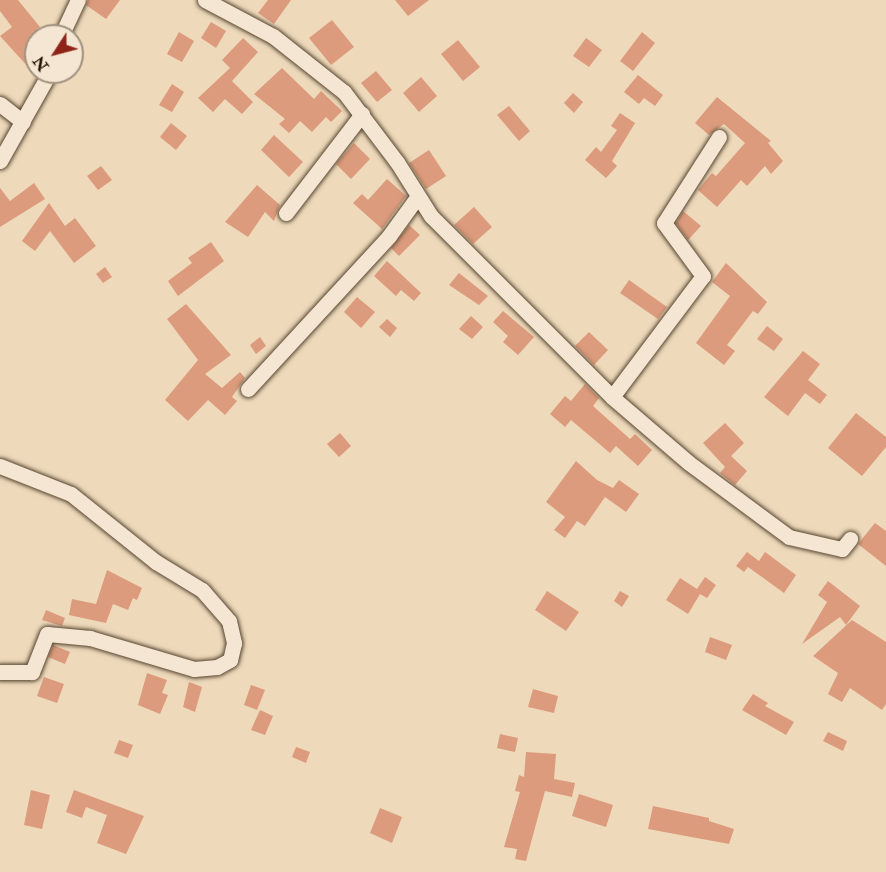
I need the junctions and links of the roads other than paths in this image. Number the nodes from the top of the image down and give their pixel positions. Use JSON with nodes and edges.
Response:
{"nodes":[{"id":1,"x":78,"y":0,"type":"edge"},
{"id":2,"x":205,"y":0,"type":"edge"},
{"id":3,"x":67,"y":24,"type":"edge"},
{"id":4,"x":44,"y":84,"type":"edge"},
{"id":5,"x":0,"y":104,"type":"edge"},
{"id":6,"x":362,"y":114,"type":"junction"},
{"id":7,"x":24,"y":122,"type":"junction"},
{"id":8,"x":718,"y":137,"type":"dead end"},
{"id":9,"x":0,"y":161,"type":"edge"},
{"id":10,"x":418,"y":196,"type":"junction"},
{"id":11,"x":286,"y":213,"type":"dead end"},
{"id":12,"x":248,"y":389,"type":"dead end"},
{"id":13,"x":612,"y":397,"type":"junction"},
{"id":14,"x":0,"y":466,"type":"edge"},
{"id":15,"x":850,"y":539,"type":"dead end"},
{"id":16,"x":0,"y":672,"type":"edge"}],
"edges":[{"from":1,"to":3,"type":"street"},
{"from":2,"to":6,"type":"street"},
{"from":4,"to":7,"type":"street"},
{"from":5,"to":7,"type":"street"},
{"from":6,"to":10,"type":"street"},
{"from":6,"to":11,"type":"street"},
{"from":7,"to":9,"type":"street"},
{"from":8,"to":13,"type":"street"},
{"from":10,"to":12,"type":"street"},
{"from":10,"to":13,"type":"street"},
{"from":13,"to":15,"type":"street"},
{"from":14,"to":16,"type":"street"}]}
